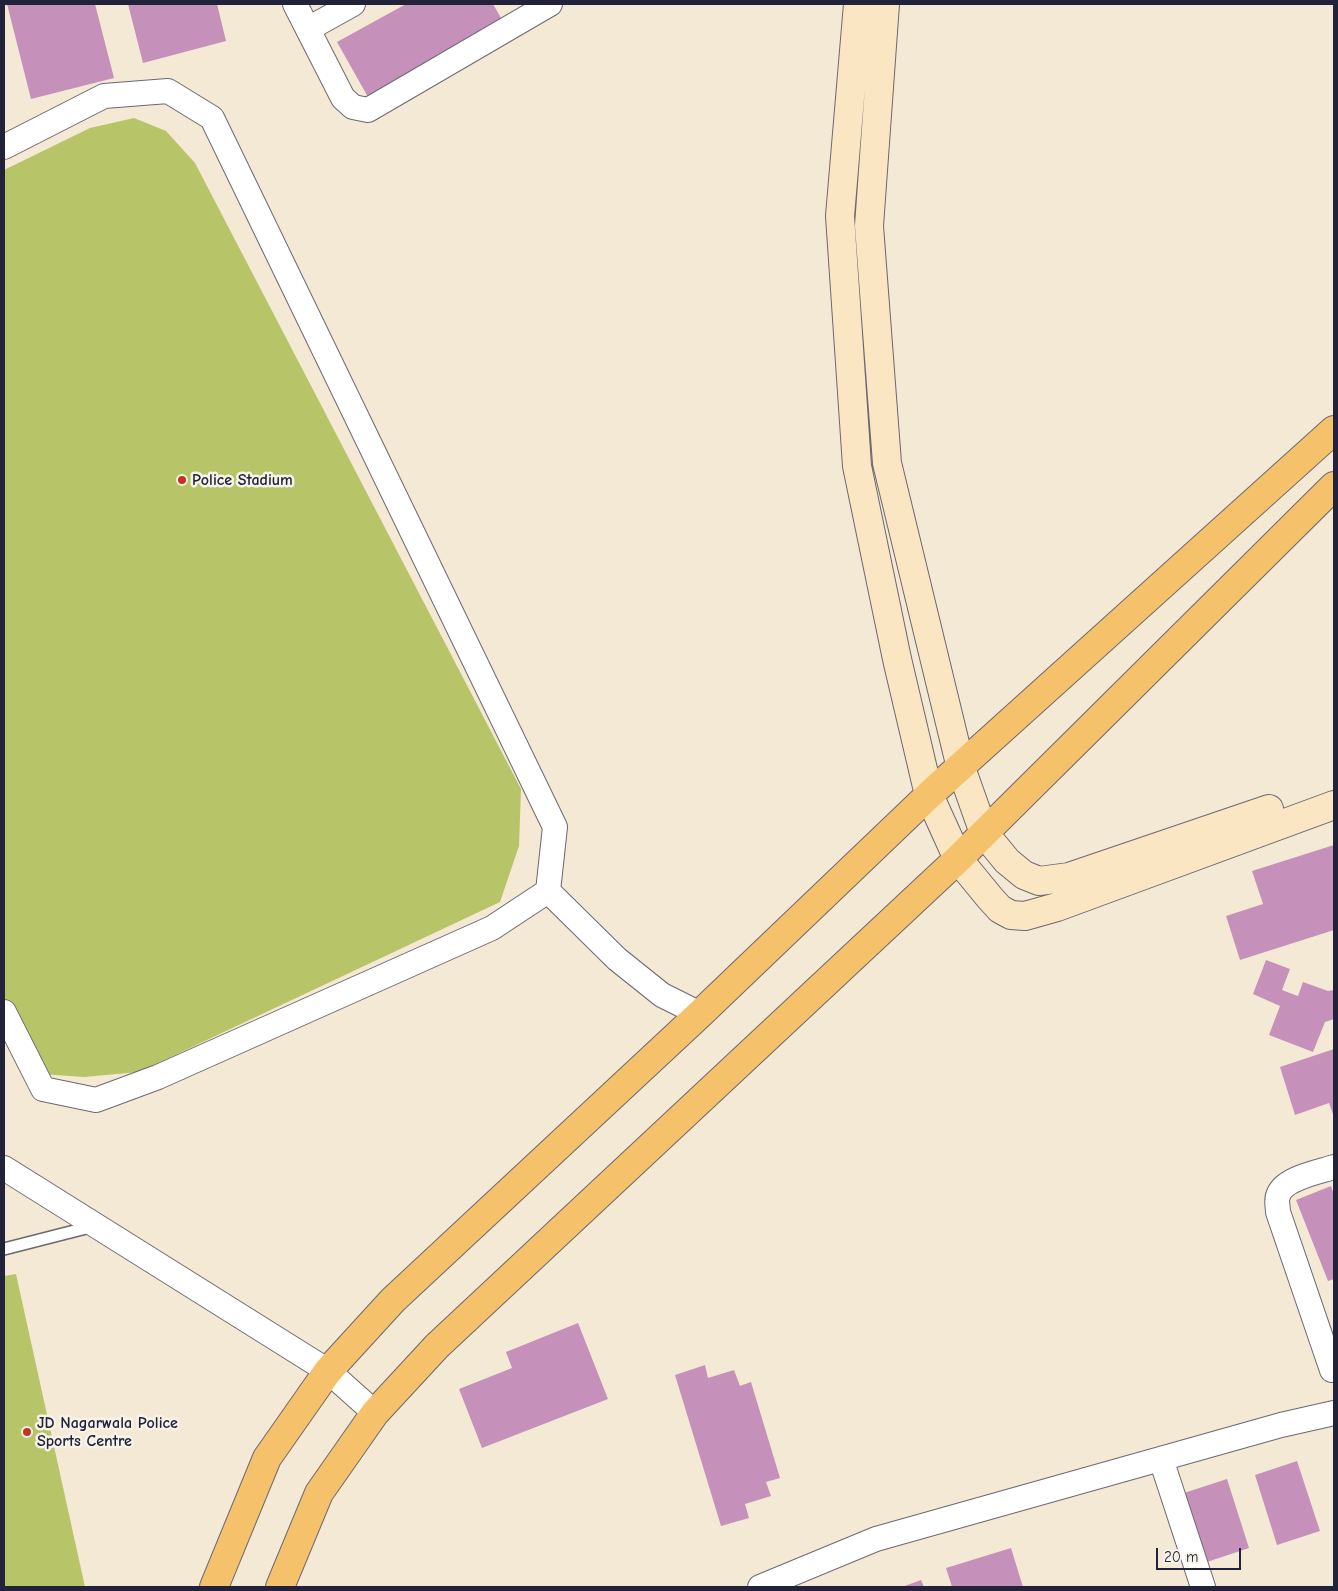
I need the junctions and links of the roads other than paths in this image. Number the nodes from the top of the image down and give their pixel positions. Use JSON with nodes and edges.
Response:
{"nodes":[{"id":1,"x":295,"y":4,"type":"edge"},
{"id":2,"x":353,"y":4,"type":"edge"},
{"id":3,"x":550,"y":4,"type":"edge"},
{"id":4,"x":885,"y":4,"type":"edge"},
{"id":5,"x":854,"y":6,"type":"edge"},
{"id":6,"x":515,"y":12,"type":"edge"},
{"id":7,"x":308,"y":29,"type":"junction"},
{"id":8,"x":4,"y":148,"type":"edge"},
{"id":9,"x":1334,"y":430,"type":"edge"},
{"id":10,"x":1334,"y":486,"type":"edge"},
{"id":11,"x":960,"y":768,"type":"junction"},
{"id":12,"x":1334,"y":786,"type":"edge"},
{"id":13,"x":929,"y":796,"type":"junction"},
{"id":14,"x":1334,"y":804,"type":"edge"},
{"id":15,"x":984,"y":833,"type":"junction"},
{"id":16,"x":958,"y":859,"type":"junction"},
{"id":17,"x":548,"y":891,"type":"junction"},
{"id":18,"x":4,"y":1012,"type":"edge"},
{"id":19,"x":700,"y":1014,"type":"junction"},
{"id":20,"x":1334,"y":1167,"type":"edge"},
{"id":21,"x":4,"y":1168,"type":"edge"},
{"id":22,"x":97,"y":1225,"type":"junction"},
{"id":23,"x":4,"y":1249,"type":"edge"},
{"id":24,"x":1332,"y":1370,"type":"dead end"},
{"id":25,"x":328,"y":1371,"type":"junction"},
{"id":26,"x":375,"y":1412,"type":"junction"},
{"id":27,"x":1334,"y":1414,"type":"edge"},
{"id":28,"x":1161,"y":1459,"type":"junction"},
{"id":29,"x":214,"y":1587,"type":"edge"},
{"id":30,"x":280,"y":1587,"type":"edge"},
{"id":31,"x":760,"y":1587,"type":"edge"},
{"id":32,"x":1203,"y":1587,"type":"edge"}],
"edges":[{"from":1,"to":7,"type":"street"},
{"from":2,"to":7,"type":"street"},
{"from":3,"to":6,"type":"street"},
{"from":4,"to":11,"type":"main road"},
{"from":5,"to":13,"type":"main road"},
{"from":6,"to":7,"type":"street"},
{"from":8,"to":17,"type":"street"},
{"from":9,"to":11,"type":"main road"},
{"from":10,"to":15,"type":"main road"},
{"from":11,"to":13,"type":"main road"},
{"from":11,"to":15,"type":"main road"},
{"from":12,"to":15,"type":"main road"},
{"from":13,"to":16,"type":"main road"},
{"from":13,"to":19,"type":"main road"},
{"from":14,"to":16,"type":"main road"},
{"from":15,"to":16,"type":"main road"},
{"from":16,"to":26,"type":"main road"},
{"from":17,"to":18,"type":"street"},
{"from":17,"to":19,"type":"street"},
{"from":19,"to":25,"type":"main road"},
{"from":20,"to":24,"type":"street"},
{"from":21,"to":22,"type":"street"},
{"from":22,"to":23,"type":"lane"},
{"from":22,"to":25,"type":"street"},
{"from":25,"to":26,"type":"street"},
{"from":25,"to":29,"type":"main road"},
{"from":26,"to":30,"type":"main road"},
{"from":27,"to":28,"type":"street"},
{"from":28,"to":31,"type":"street"},
{"from":28,"to":32,"type":"street"}]}
